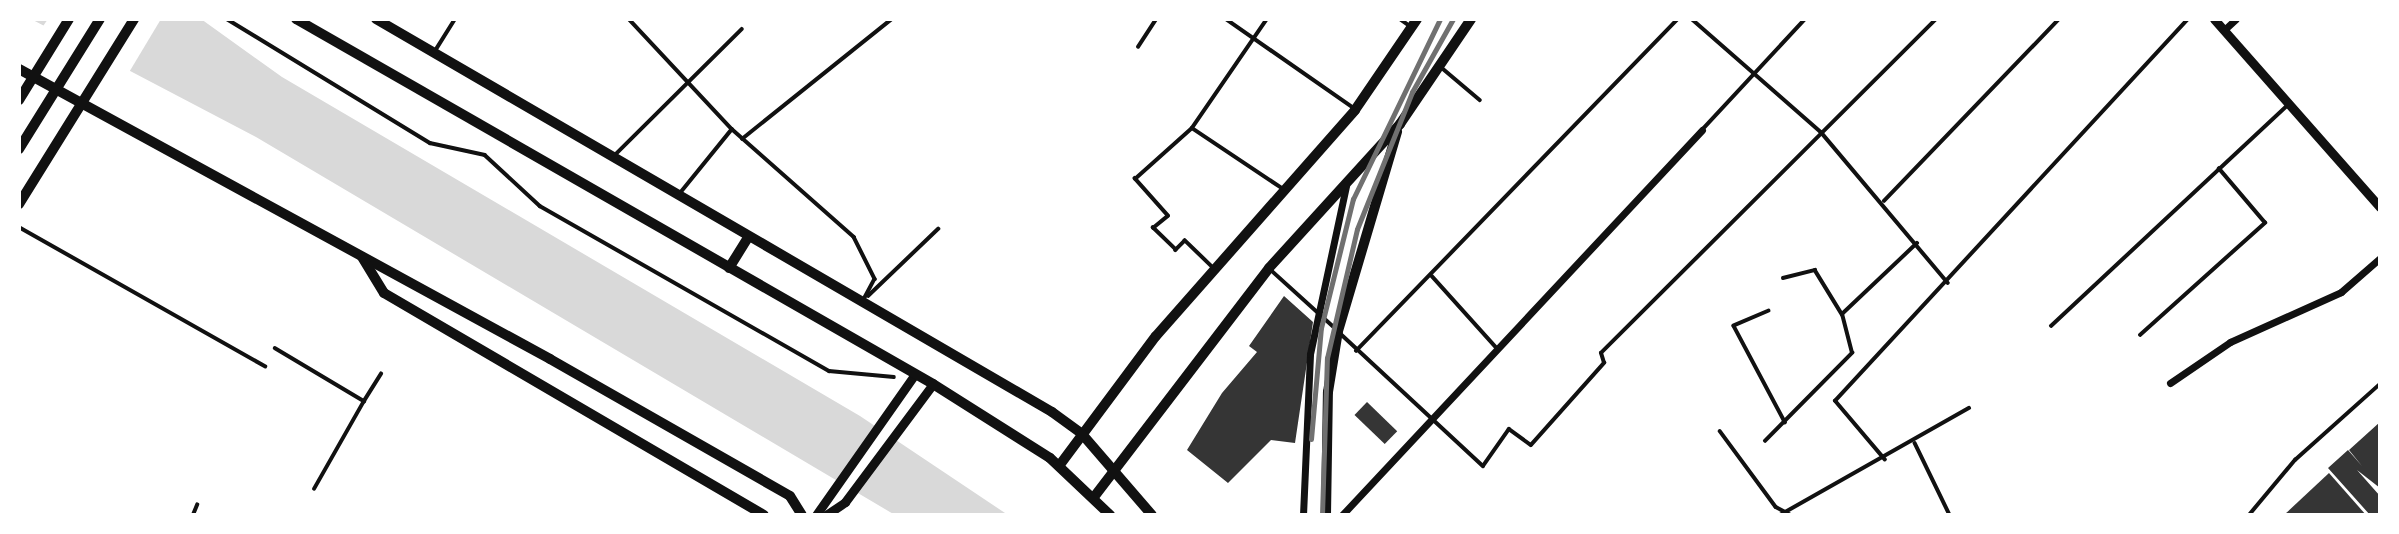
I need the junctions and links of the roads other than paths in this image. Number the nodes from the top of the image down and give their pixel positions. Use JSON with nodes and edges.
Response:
{"nodes":[{"id":1,"x":69,"y":19,"type":"edge"},
{"id":2,"x":100,"y":19,"type":"edge"},
{"id":3,"x":134,"y":19,"type":"edge"},
{"id":4,"x":296,"y":19,"type":"edge"},
{"id":5,"x":376,"y":19,"type":"edge"},
{"id":6,"x":455,"y":19,"type":"edge"},
{"id":7,"x":629,"y":19,"type":"edge"},
{"id":8,"x":892,"y":19,"type":"edge"},
{"id":9,"x":1156,"y":19,"type":"edge"},
{"id":10,"x":1226,"y":19,"type":"edge"},
{"id":11,"x":1267,"y":19,"type":"edge"},
{"id":12,"x":1400,"y":19,"type":"edge"},
{"id":13,"x":1471,"y":19,"type":"edge"},
{"id":14,"x":1678,"y":19,"type":"edge"},
{"id":15,"x":1692,"y":19,"type":"edge"},
{"id":16,"x":1805,"y":19,"type":"edge"},
{"id":17,"x":1936,"y":19,"type":"edge"},
{"id":18,"x":2059,"y":19,"type":"edge"},
{"id":19,"x":2188,"y":19,"type":"edge"},
{"id":20,"x":2214,"y":19,"type":"edge"},
{"id":21,"x":2236,"y":19,"type":"edge"},
{"id":22,"x":393,"y":23,"type":"edge"},
{"id":23,"x":1414,"y":23,"type":"edge"},
{"id":24,"x":742,"y":29,"type":"dead end"},
{"id":25,"x":2224,"y":30,"type":"junction"},
{"id":26,"x":1255,"y":38,"type":"junction"},
{"id":27,"x":1138,"y":47,"type":"dead end"},
{"id":28,"x":434,"y":53,"type":"junction"},
{"id":29,"x":1440,"y":66,"type":"junction"},
{"id":30,"x":19,"y":69,"type":"edge"},
{"id":31,"x":1753,"y":74,"type":"junction"},
{"id":32,"x":34,"y":76,"type":"junction"},
{"id":33,"x":687,"y":84,"type":"junction"},
{"id":34,"x":19,"y":100,"type":"edge"},
{"id":35,"x":1480,"y":100,"type":"dead end"},
{"id":36,"x":82,"y":103,"type":"junction"},
{"id":37,"x":2287,"y":106,"type":"junction"},
{"id":38,"x":1355,"y":110,"type":"junction"},
{"id":39,"x":1400,"y":124,"type":"junction"},
{"id":40,"x":1192,"y":128,"type":"junction"},
{"id":41,"x":732,"y":129,"type":"junction"},
{"id":42,"x":1702,"y":130,"type":"joint"},
{"id":43,"x":1821,"y":132,"type":"junction"},
{"id":44,"x":742,"y":139,"type":"junction"},
{"id":45,"x":19,"y":149,"type":"edge"},
{"id":46,"x":612,"y":159,"type":"junction"},
{"id":47,"x":2219,"y":169,"type":"junction"},
{"id":48,"x":1346,"y":186,"type":"junction"},
{"id":49,"x":1286,"y":192,"type":"junction"},
{"id":50,"x":676,"y":197,"type":"junction"},
{"id":51,"x":1884,"y":201,"type":"junction"},
{"id":52,"x":20,"y":203,"type":"edge"},
{"id":53,"x":2380,"y":206,"type":"edge"},
{"id":54,"x":19,"y":227,"type":"edge"},
{"id":55,"x":938,"y":229,"type":"dead end"},
{"id":56,"x":748,"y":237,"type":"junction"},
{"id":57,"x":1917,"y":243,"type":"junction"},
{"id":58,"x":361,"y":254,"type":"junction"},
{"id":59,"x":2380,"y":258,"type":"edge"},
{"id":60,"x":729,"y":268,"type":"junction"},
{"id":61,"x":1269,"y":268,"type":"junction"},
{"id":62,"x":1216,"y":272,"type":"junction"},
{"id":63,"x":1432,"y":276,"type":"junction"},
{"id":64,"x":1783,"y":278,"type":"dead end"},
{"id":65,"x":1948,"y":283,"type":"junction"},
{"id":66,"x":864,"y":300,"type":"junction"},
{"id":67,"x":1317,"y":311,"type":"junction"},
{"id":68,"x":1769,"y":311,"type":"dead end"},
{"id":69,"x":1842,"y":314,"type":"junction"},
{"id":70,"x":2052,"y":326,"type":"dead end"},
{"id":71,"x":1338,"y":331,"type":"junction"},
{"id":72,"x":2140,"y":335,"type":"dead end"},
{"id":73,"x":1496,"y":347,"type":"junction"},
{"id":74,"x":275,"y":348,"type":"dead end"},
{"id":75,"x":1356,"y":351,"type":"junction"},
{"id":76,"x":265,"y":366,"type":"dead end"},
{"id":77,"x":381,"y":374,"type":"dead end"},
{"id":78,"x":915,"y":374,"type":"junction"},
{"id":79,"x":2170,"y":383,"type":"dead end"},
{"id":80,"x":933,"y":384,"type":"junction"},
{"id":81,"x":2380,"y":384,"type":"edge"},
{"id":82,"x":364,"y":401,"type":"junction"},
{"id":83,"x":1969,"y":408,"type":"dead end"},
{"id":84,"x":1431,"y":417,"type":"junction"},
{"id":85,"x":1784,"y":422,"type":"junction"},
{"id":86,"x":1720,"y":431,"type":"dead end"},
{"id":87,"x":1082,"y":433,"type":"junction"},
{"id":88,"x":1765,"y":441,"type":"dead end"},
{"id":89,"x":1915,"y":443,"type":"junction"},
{"id":90,"x":1885,"y":460,"type":"junction"},
{"id":91,"x":1059,"y":466,"type":"junction"},
{"id":92,"x":1115,"y":471,"type":"junction"},
{"id":93,"x":314,"y":489,"type":"dead end"},
{"id":94,"x":1094,"y":497,"type":"junction"},
{"id":95,"x":197,"y":505,"type":"dead end"},
{"id":96,"x":1790,"y":513,"type":"edge"},
{"id":97,"x":193,"y":515,"type":"edge"},
{"id":98,"x":764,"y":515,"type":"edge"},
{"id":99,"x":802,"y":515,"type":"edge"},
{"id":100,"x":816,"y":515,"type":"edge"},
{"id":101,"x":826,"y":515,"type":"edge"},
{"id":102,"x":1110,"y":515,"type":"edge"},
{"id":103,"x":1152,"y":515,"type":"edge"},
{"id":104,"x":1303,"y":515,"type":"edge"},
{"id":105,"x":1325,"y":515,"type":"edge"},
{"id":106,"x":1342,"y":515,"type":"edge"},
{"id":107,"x":1780,"y":515,"type":"edge"},
{"id":108,"x":1950,"y":515,"type":"edge"},
{"id":109,"x":2249,"y":515,"type":"edge"}],
"edges":[{"from":1,"to":32,"type":"main road"},
{"from":2,"to":45,"type":"main road"},
{"from":3,"to":36,"type":"main road"},
{"from":4,"to":60,"type":"main road"},
{"from":5,"to":22,"type":"main road"},
{"from":6,"to":28,"type":"lane"},
{"from":7,"to":33,"type":"lane"},
{"from":8,"to":44,"type":"lane"},
{"from":9,"to":27,"type":"lane"},
{"from":10,"to":26,"type":"lane"},
{"from":11,"to":26,"type":"lane"},
{"from":12,"to":23,"type":"lane"},
{"from":13,"to":29,"type":"main road"},
{"from":14,"to":63,"type":"lane"},
{"from":15,"to":31,"type":"lane"},
{"from":16,"to":31,"type":"lane"},
{"from":17,"to":43,"type":"lane"},
{"from":18,"to":51,"type":"lane"},
{"from":19,"to":65,"type":"lane"},
{"from":20,"to":25,"type":"street"},
{"from":21,"to":25,"type":"street"},
{"from":22,"to":28,"type":"main road"},
{"from":23,"to":38,"type":"main road"},
{"from":24,"to":33,"type":"lane"},
{"from":25,"to":37,"type":"street"},
{"from":26,"to":38,"type":"lane"},
{"from":26,"to":40,"type":"lane"},
{"from":28,"to":46,"type":"main road"},
{"from":29,"to":35,"type":"lane"},
{"from":29,"to":39,"type":"main road"},
{"from":30,"to":32,"type":"main road"},
{"from":31,"to":42,"type":"lane"},
{"from":31,"to":43,"type":"lane"},
{"from":32,"to":34,"type":"main road"},
{"from":32,"to":36,"type":"main road"},
{"from":33,"to":41,"type":"lane"},
{"from":33,"to":46,"type":"lane"},
{"from":36,"to":52,"type":"main road"},
{"from":36,"to":58,"type":"main road"},
{"from":37,"to":47,"type":"lane"},
{"from":37,"to":53,"type":"street"},
{"from":38,"to":49,"type":"main road"},
{"from":39,"to":48,"type":"main road"},
{"from":39,"to":71,"type":"main road"},
{"from":40,"to":49,"type":"lane"},
{"from":40,"to":62,"type":"lane"},
{"from":41,"to":44,"type":"lane"},
{"from":41,"to":50,"type":"lane"},
{"from":42,"to":73,"type":"street"},
{"from":43,"to":51,"type":"lane"},
{"from":43,"to":84,"type":"lane"},
{"from":44,"to":66,"type":"lane"},
{"from":46,"to":50,"type":"main road"},
{"from":47,"to":70,"type":"lane"},
{"from":47,"to":72,"type":"lane"},
{"from":48,"to":61,"type":"main road"},
{"from":48,"to":67,"type":"street"},
{"from":49,"to":62,"type":"main road"},
{"from":50,"to":56,"type":"main road"},
{"from":51,"to":57,"type":"lane"},
{"from":54,"to":76,"type":"lane"},
{"from":55,"to":66,"type":"lane"},
{"from":56,"to":60,"type":"main road"},
{"from":56,"to":66,"type":"main road"},
{"from":57,"to":65,"type":"lane"},
{"from":57,"to":69,"type":"lane"},
{"from":58,"to":98,"type":"main road"},
{"from":58,"to":99,"type":"main road"},
{"from":59,"to":79,"type":"street"},
{"from":60,"to":78,"type":"main road"},
{"from":61,"to":67,"type":"lane"},
{"from":61,"to":92,"type":"main road"},
{"from":62,"to":87,"type":"main road"},
{"from":63,"to":73,"type":"lane"},
{"from":63,"to":75,"type":"lane"},
{"from":64,"to":69,"type":"lane"},
{"from":65,"to":90,"type":"lane"},
{"from":66,"to":87,"type":"main road"},
{"from":67,"to":71,"type":"lane"},
{"from":67,"to":104,"type":"street"},
{"from":68,"to":85,"type":"lane"},
{"from":69,"to":85,"type":"lane"},
{"from":71,"to":75,"type":"lane"},
{"from":71,"to":105,"type":"main road"},
{"from":73,"to":84,"type":"street"},
{"from":74,"to":82,"type":"lane"},
{"from":75,"to":84,"type":"lane"},
{"from":77,"to":82,"type":"lane"},
{"from":78,"to":80,"type":"main road"},
{"from":78,"to":100,"type":"street"},
{"from":80,"to":91,"type":"main road"},
{"from":80,"to":101,"type":"street"},
{"from":81,"to":109,"type":"lane"},
{"from":82,"to":93,"type":"lane"},
{"from":83,"to":89,"type":"lane"},
{"from":84,"to":106,"type":"street"},
{"from":85,"to":88,"type":"lane"},
{"from":86,"to":96,"type":"lane"},
{"from":87,"to":91,"type":"main road"},
{"from":87,"to":92,"type":"main road"},
{"from":89,"to":90,"type":"lane"},
{"from":89,"to":108,"type":"lane"},
{"from":90,"to":96,"type":"lane"},
{"from":91,"to":94,"type":"main road"},
{"from":92,"to":94,"type":"main road"},
{"from":92,"to":103,"type":"main road"},
{"from":94,"to":102,"type":"main road"},
{"from":95,"to":97,"type":"lane"},
{"from":96,"to":107,"type":"lane"}]}
